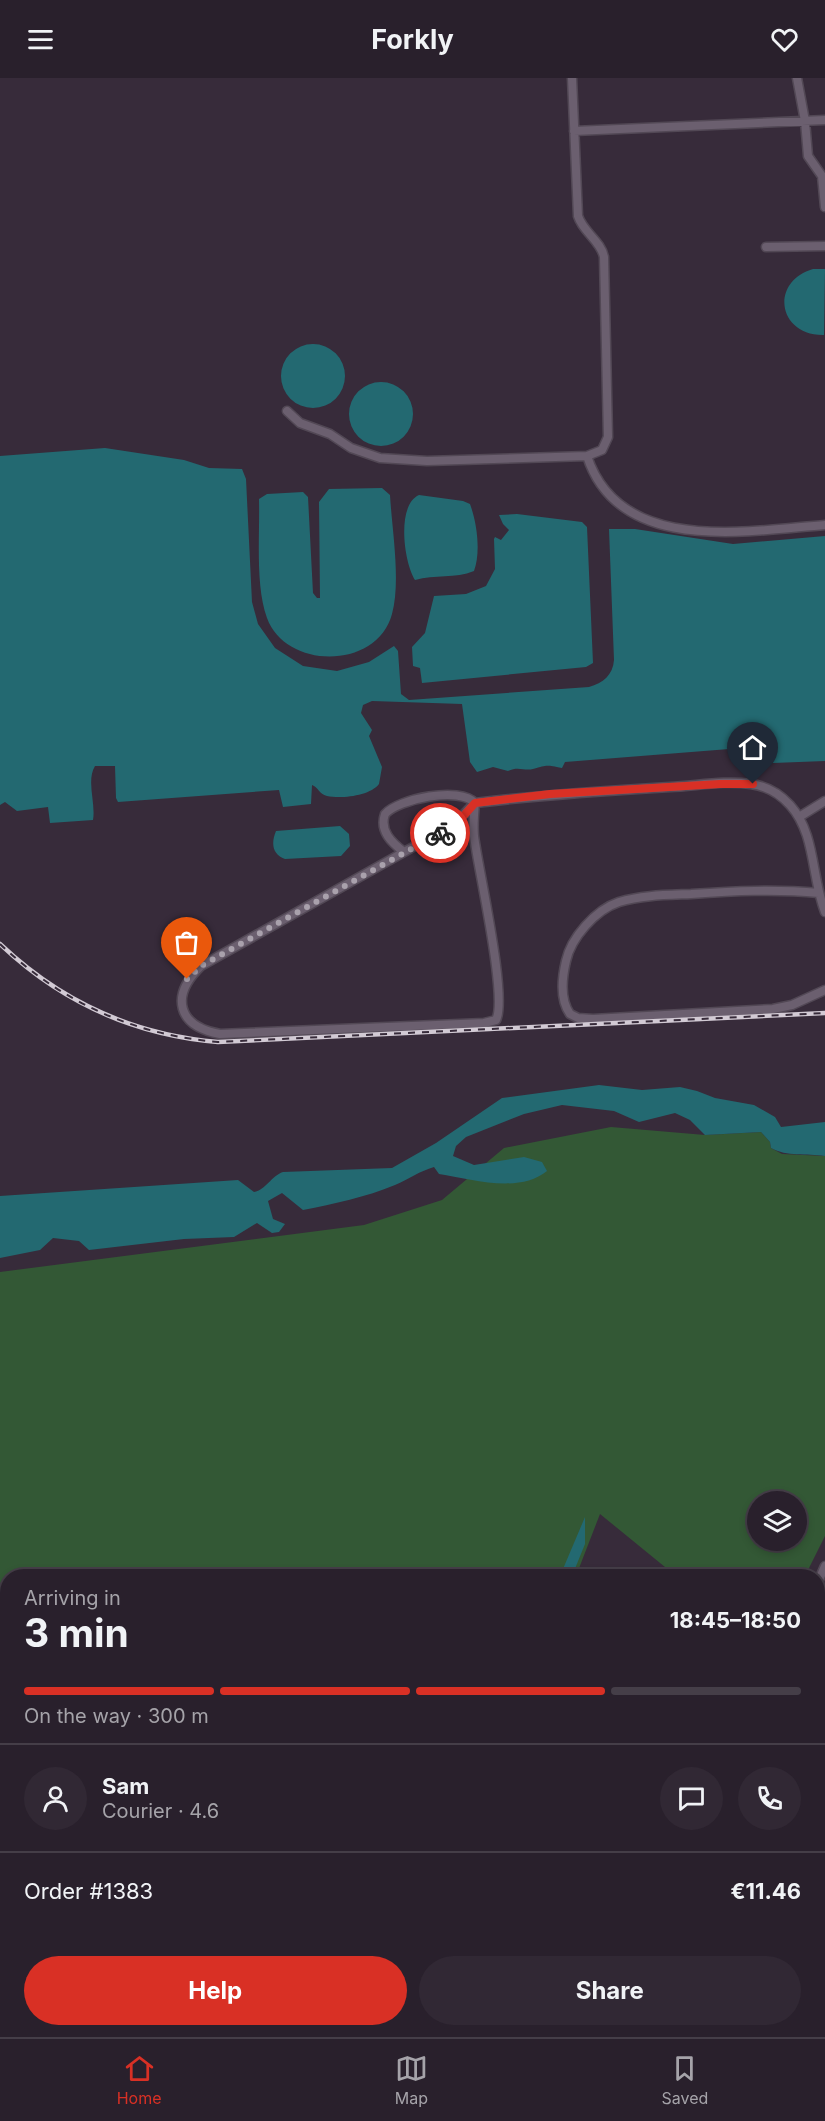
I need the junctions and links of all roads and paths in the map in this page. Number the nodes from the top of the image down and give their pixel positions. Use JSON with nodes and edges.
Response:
{"nodes":[{"id":1,"x":572,"y":78,"type":"edge"},
{"id":2,"x":796,"y":78,"type":"edge"},
{"id":3,"x":825,"y":120,"type":"edge"},
{"id":4,"x":805,"y":121,"type":"junction"},
{"id":5,"x":574,"y":131,"type":"junction"},
{"id":6,"x":825,"y":207,"type":"edge"},
{"id":7,"x":825,"y":246,"type":"edge"},
{"id":8,"x":766,"y":247,"type":"dead end"},
{"id":9,"x":287,"y":411,"type":"dead end"},
{"id":10,"x":587,"y":456,"type":"junction"},
{"id":11,"x":825,"y":525,"type":"edge"},
{"id":12,"x":825,"y":801,"type":"edge"},
{"id":13,"x":475,"y":803,"type":"junction"},
{"id":14,"x":799,"y":816,"type":"junction"},
{"id":15,"x":404,"y":852,"type":"junction"},
{"id":16,"x":819,"y":893,"type":"junction"},
{"id":17,"x":825,"y":912,"type":"edge"},
{"id":18,"x":825,"y":990,"type":"edge"}],
"edges":[{"from":1,"to":5,"type":"street"},
{"from":2,"to":4,"type":"street"},
{"from":3,"to":4,"type":"street"},
{"from":4,"to":5,"type":"street"},
{"from":4,"to":6,"type":"street"},
{"from":5,"to":10,"type":"street"},
{"from":7,"to":8,"type":"street"},
{"from":9,"to":10,"type":"street"},
{"from":10,"to":11,"type":"street"},
{"from":12,"to":14,"type":"street"},
{"from":13,"to":14,"type":"street"},
{"from":13,"to":15,"type":"street"},
{"from":13,"to":15,"type":"street"},
{"from":13,"to":15,"type":"street"},
{"from":14,"to":16,"type":"street"},
{"from":16,"to":17,"type":"street"},
{"from":16,"to":18,"type":"street"}]}
